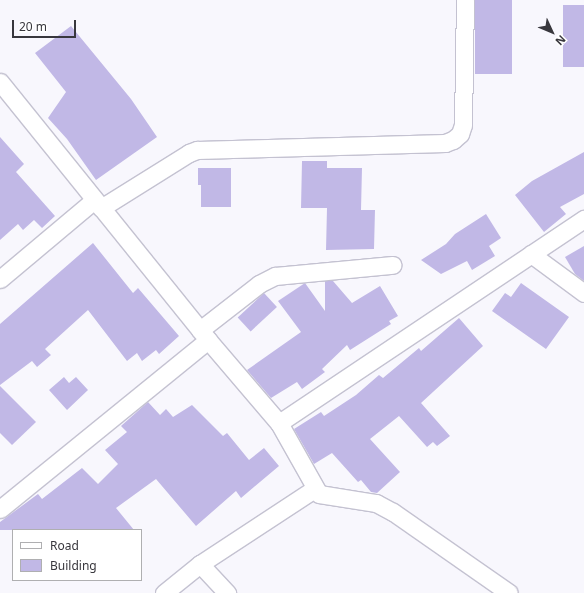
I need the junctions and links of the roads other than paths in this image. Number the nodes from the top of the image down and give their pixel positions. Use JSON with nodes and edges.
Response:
{"nodes":[{"id":1,"x":465,"y":0,"type":"edge"},
{"id":2,"x":0,"y":82,"type":"edge"},
{"id":3,"x":98,"y":204,"type":"junction"},
{"id":4,"x":584,"y":219,"type":"edge"},
{"id":5,"x":531,"y":254,"type":"junction"},
{"id":6,"x":392,"y":265,"type":"dead end"},
{"id":7,"x":0,"y":279,"type":"edge"},
{"id":8,"x":584,"y":293,"type":"edge"},
{"id":9,"x":204,"y":335,"type":"junction"},
{"id":10,"x":280,"y":423,"type":"junction"},
{"id":11,"x":314,"y":489,"type":"junction"},
{"id":12,"x":0,"y":509,"type":"edge"},
{"id":13,"x":200,"y":564,"type":"junction"},
{"id":14,"x":164,"y":593,"type":"edge"},
{"id":15,"x":227,"y":593,"type":"edge"},
{"id":16,"x":509,"y":593,"type":"edge"}],
"edges":[{"from":1,"to":3,"type":"street"},
{"from":2,"to":3,"type":"street"},
{"from":3,"to":7,"type":"street"},
{"from":3,"to":9,"type":"street"},
{"from":4,"to":5,"type":"street"},
{"from":5,"to":8,"type":"street"},
{"from":5,"to":10,"type":"street"},
{"from":6,"to":9,"type":"street"},
{"from":9,"to":10,"type":"street"},
{"from":9,"to":12,"type":"street"},
{"from":10,"to":11,"type":"street"},
{"from":11,"to":13,"type":"street"},
{"from":11,"to":16,"type":"street"},
{"from":13,"to":14,"type":"street"},
{"from":13,"to":15,"type":"street"}]}
